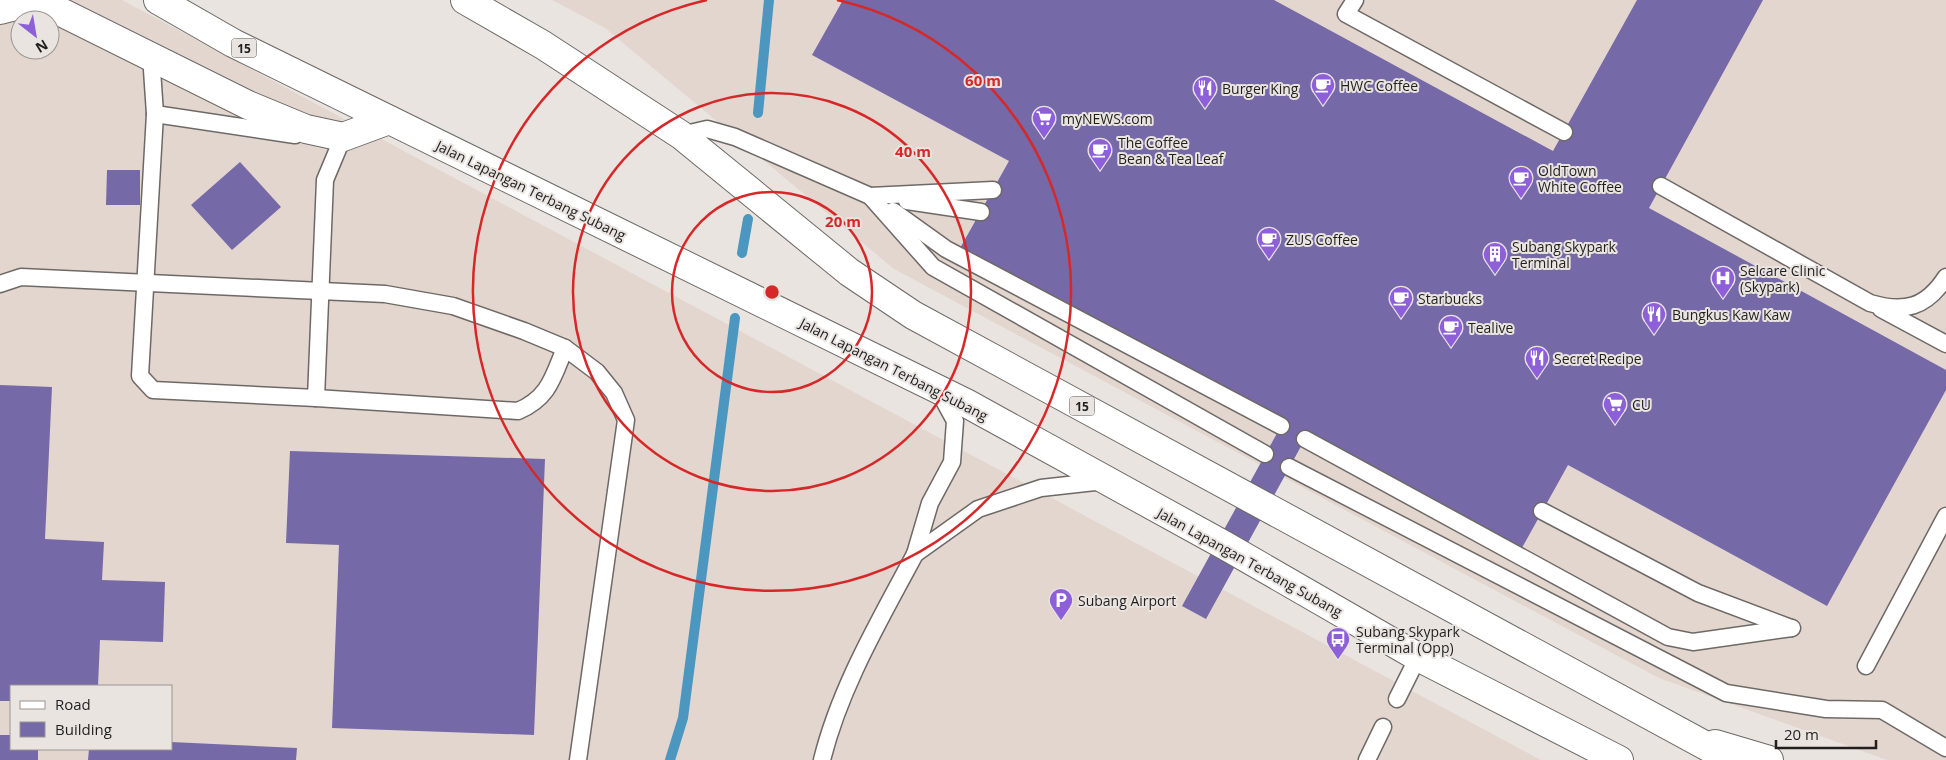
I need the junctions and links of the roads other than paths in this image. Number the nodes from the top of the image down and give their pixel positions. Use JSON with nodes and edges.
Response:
{"nodes":[{"id":1,"x":158,"y":0,"type":"edge"},
{"id":2,"x":465,"y":0,"type":"edge"},
{"id":3,"x":1355,"y":0,"type":"edge"},
{"id":4,"x":34,"y":1,"type":"edge"},
{"id":5,"x":0,"y":10,"type":"edge"},
{"id":6,"x":151,"y":54,"type":"junction"},
{"id":7,"x":156,"y":114,"type":"junction"},
{"id":8,"x":389,"y":120,"type":"junction"},
{"id":9,"x":1564,"y":132,"type":"dead end"},
{"id":10,"x":681,"y":135,"type":"junction"},
{"id":11,"x":340,"y":143,"type":"junction"},
{"id":12,"x":1661,"y":186,"type":"dead end"},
{"id":13,"x":993,"y":190,"type":"dead end"},
{"id":14,"x":870,"y":196,"type":"junction"},
{"id":15,"x":981,"y":212,"type":"dead end"},
{"id":16,"x":1946,"y":277,"type":"edge"},
{"id":17,"x":146,"y":282,"type":"junction"},
{"id":18,"x":0,"y":284,"type":"edge"},
{"id":19,"x":322,"y":290,"type":"junction"},
{"id":20,"x":1870,"y":303,"type":"junction"},
{"id":21,"x":1946,"y":344,"type":"edge"},
{"id":22,"x":565,"y":348,"type":"junction"},
{"id":23,"x":938,"y":390,"type":"junction"},
{"id":24,"x":316,"y":398,"type":"junction"},
{"id":25,"x":1281,"y":426,"type":"dead end"},
{"id":26,"x":1304,"y":439,"type":"dead end"},
{"id":27,"x":1265,"y":454,"type":"dead end"},
{"id":28,"x":1289,"y":467,"type":"dead end"},
{"id":29,"x":1106,"y":481,"type":"junction"},
{"id":30,"x":1542,"y":511,"type":"dead end"},
{"id":31,"x":1946,"y":516,"type":"edge"},
{"id":32,"x":915,"y":554,"type":"junction"},
{"id":33,"x":1418,"y":657,"type":"junction"},
{"id":34,"x":1866,"y":666,"type":"dead end"},
{"id":35,"x":1397,"y":699,"type":"dead end"},
{"id":36,"x":1383,"y":727,"type":"dead end"},
{"id":37,"x":1694,"y":738,"type":"junction"},
{"id":38,"x":1946,"y":748,"type":"edge"},
{"id":39,"x":1610,"y":756,"type":"edge"},
{"id":40,"x":578,"y":760,"type":"edge"},
{"id":41,"x":824,"y":760,"type":"edge"},
{"id":42,"x":1367,"y":760,"type":"edge"},
{"id":43,"x":1732,"y":760,"type":"edge"},
{"id":44,"x":1770,"y":760,"type":"edge"}],
"edges":[{"from":1,"to":8,"type":"main road","name":"Jalan Lapangan Terbang Subang","number":"15"},
{"from":2,"to":10,"type":"main road","number":"15"},
{"from":3,"to":9,"type":"lane"},
{"from":4,"to":5,"type":"main road"},
{"from":4,"to":6,"type":"main road"},
{"from":6,"to":7,"type":"lane"},
{"from":6,"to":11,"type":"main road"},
{"from":7,"to":11,"type":"lane"},
{"from":7,"to":17,"type":"lane"},
{"from":8,"to":11,"type":"main road"},
{"from":8,"to":23,"type":"main road","name":"Jalan Lapangan Terbang Subang","number":"15"},
{"from":10,"to":14,"type":"lane"},
{"from":10,"to":37,"type":"main road","number":"15"},
{"from":11,"to":19,"type":"lane"},
{"from":12,"to":20,"type":"lane"},
{"from":13,"to":14,"type":"lane"},
{"from":14,"to":15,"type":"lane"},
{"from":14,"to":25,"type":"lane"},
{"from":14,"to":27,"type":"lane"},
{"from":16,"to":20,"type":"lane"},
{"from":17,"to":18,"type":"lane"},
{"from":17,"to":19,"type":"lane"},
{"from":17,"to":24,"type":"lane"},
{"from":19,"to":22,"type":"lane"},
{"from":19,"to":24,"type":"lane"},
{"from":20,"to":21,"type":"lane"},
{"from":22,"to":24,"type":"lane"},
{"from":22,"to":40,"type":"lane"},
{"from":23,"to":29,"type":"main road","name":"Jalan Lapangan Terbang Subang","number":"15"},
{"from":23,"to":32,"type":"lane"},
{"from":26,"to":30,"type":"lane"},
{"from":28,"to":38,"type":"lane"},
{"from":29,"to":32,"type":"lane"},
{"from":29,"to":33,"type":"main road","name":"Jalan Lapangan Terbang Subang","number":"15"},
{"from":31,"to":34,"type":"lane"},
{"from":32,"to":41,"type":"lane"},
{"from":33,"to":35,"type":"lane"},
{"from":33,"to":39,"type":"main road","name":"Jalan Lapangan Terbang Subang","number":"15"},
{"from":36,"to":42,"type":"lane"},
{"from":37,"to":43,"type":"main road","number":"15"},
{"from":37,"to":44,"type":"main road"}]}
